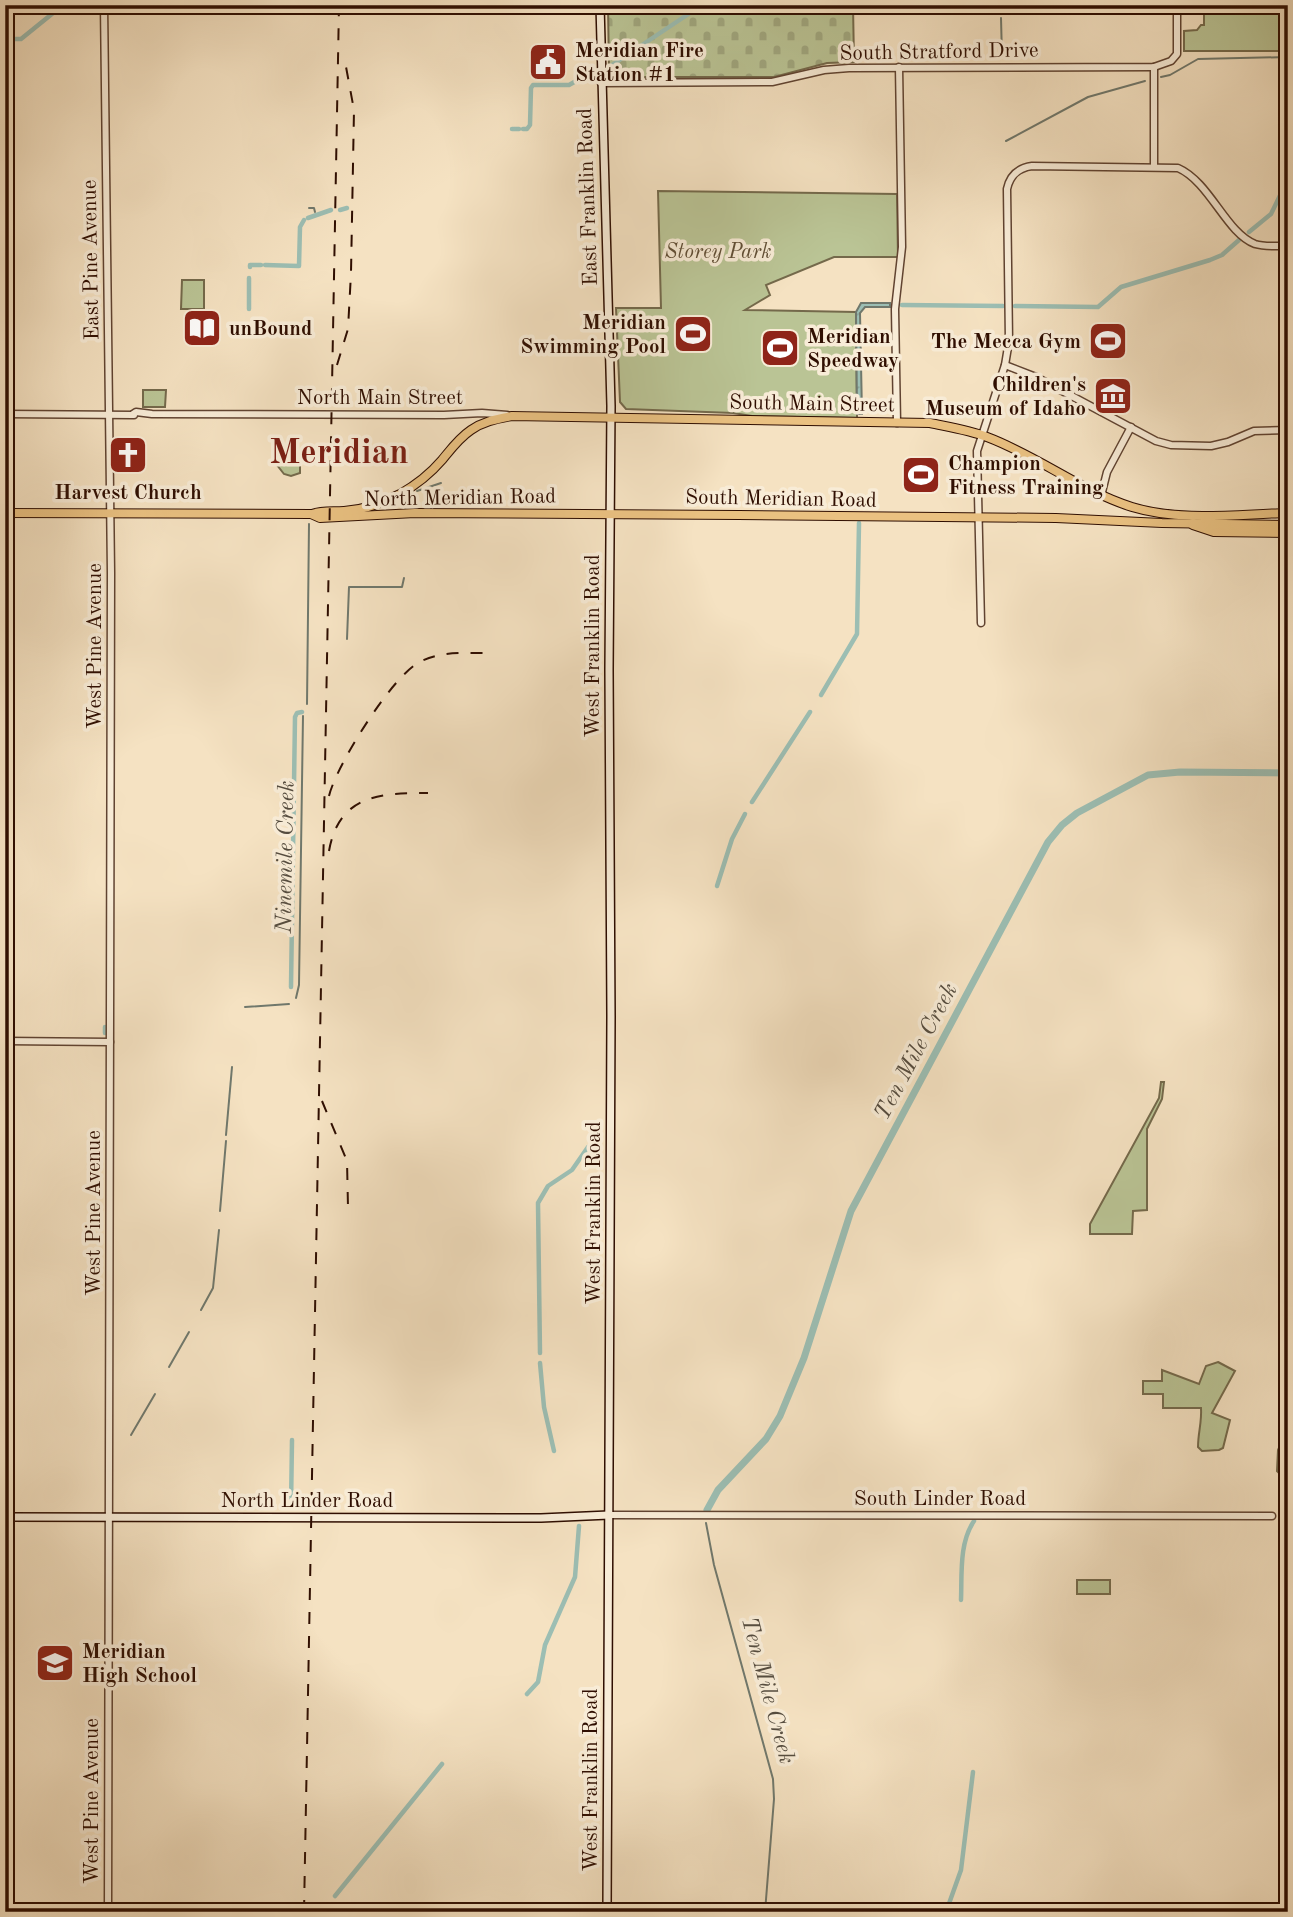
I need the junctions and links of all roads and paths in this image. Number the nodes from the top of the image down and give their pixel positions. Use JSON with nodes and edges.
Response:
{"nodes":[{"id":1,"x":104,"y":5,"type":"edge"},
{"id":2,"x":600,"y":5,"type":"edge"},
{"id":3,"x":1177,"y":5,"type":"edge"},
{"id":4,"x":899,"y":67,"type":"junction"},
{"id":5,"x":1154,"y":67,"type":"junction"},
{"id":6,"x":601,"y":83,"type":"junction"},
{"id":7,"x":1154,"y":166,"type":"junction"},
{"id":8,"x":1288,"y":246,"type":"edge"},
{"id":9,"x":1005,"y":365,"type":"junction"},
{"id":10,"x":5,"y":414,"type":"edge"},
{"id":11,"x":110,"y":414,"type":"junction"},
{"id":12,"x":512,"y":416,"type":"junction"},
{"id":13,"x":611,"y":417,"type":"junction"},
{"id":14,"x":897,"y":423,"type":"junction"},
{"id":15,"x":1131,"y":427,"type":"junction"},
{"id":16,"x":1288,"y":430,"type":"edge"},
{"id":17,"x":980,"y":435,"type":"junction"},
{"id":18,"x":1101,"y":496,"type":"junction"},
{"id":19,"x":5,"y":513,"type":"edge"},
{"id":20,"x":1163,"y":513,"type":"joint"},
{"id":21,"x":1287,"y":513,"type":"edge"},
{"id":22,"x":111,"y":514,"type":"junction"},
{"id":23,"x":311,"y":514,"type":"junction"},
{"id":24,"x":610,"y":514,"type":"junction"},
{"id":25,"x":978,"y":517,"type":"junction"},
{"id":26,"x":1194,"y":519,"type":"junction"},
{"id":27,"x":1288,"y":525,"type":"edge"},
{"id":28,"x":1288,"y":532,"type":"edge"},
{"id":29,"x":981,"y":623,"type":"dead end"},
{"id":30,"x":5,"y":1041,"type":"edge"},
{"id":31,"x":110,"y":1042,"type":"junction"},
{"id":32,"x":609,"y":1515,"type":"junction"},
{"id":33,"x":1272,"y":1516,"type":"dead end"},
{"id":34,"x":5,"y":1517,"type":"edge"},
{"id":35,"x":110,"y":1517,"type":"junction"},
{"id":36,"x":108,"y":1912,"type":"edge"},
{"id":37,"x":607,"y":1912,"type":"edge"}],
"edges":[{"from":1,"to":11,"type":"street","name":"East Pine Avenue"},
{"from":2,"to":6,"type":"main road","name":"East Franklin Road"},
{"from":3,"to":5,"type":"street"},
{"from":4,"to":5,"type":"street","name":"South Stratford Drive"},
{"from":4,"to":6,"type":"street","name":"South Stratford Drive"},
{"from":4,"to":14,"type":"street"},
{"from":5,"to":7,"type":"street"},
{"from":6,"to":13,"type":"main road","name":"East Franklin Road"},
{"from":7,"to":8,"type":"street"},
{"from":7,"to":9,"type":"street"},
{"from":9,"to":15,"type":"street"},
{"from":9,"to":17,"type":"street"},
{"from":10,"to":11,"type":"street","name":"North Main Street"},
{"from":11,"to":12,"type":"street","name":"North Main Street"},
{"from":11,"to":22,"type":"street","name":"East Pine Avenue"},
{"from":12,"to":13,"type":"main road","name":"North Main Street"},
{"from":12,"to":23,"type":"main road","name":"North Meridian Road"},
{"from":13,"to":14,"type":"main road","name":"South Main Street"},
{"from":13,"to":24,"type":"main road","name":"East Franklin Road"},
{"from":14,"to":17,"type":"main road","name":"South Main Street"},
{"from":15,"to":16,"type":"street"},
{"from":15,"to":18,"type":"street"},
{"from":17,"to":18,"type":"main road","name":"South Main Street"},
{"from":17,"to":25,"type":"street"},
{"from":18,"to":20,"type":"main road","name":"South Main Street"},
{"from":19,"to":22,"type":"main road","name":"North Meridian Road"},
{"from":20,"to":26,"type":"main road","name":"South Meridian Road"},
{"from":21,"to":26,"type":"main road","name":"South Meridian Road"},
{"from":22,"to":23,"type":"main road","name":"North Meridian Road"},
{"from":22,"to":31,"type":"street","name":"West Pine Avenue"},
{"from":23,"to":24,"type":"main road","name":"North Meridian Road"},
{"from":24,"to":25,"type":"main road","name":"South Meridian Road"},
{"from":24,"to":32,"type":"main road","name":"West Franklin Road"},
{"from":25,"to":26,"type":"main road","name":"South Meridian Road"},
{"from":25,"to":29,"type":"street"},
{"from":26,"to":27,"type":"main road","name":"South Meridian Road"},
{"from":26,"to":28,"type":"highway"},
{"from":30,"to":31,"type":"street"},
{"from":31,"to":35,"type":"street","name":"West Pine Avenue"},
{"from":32,"to":33,"type":"street","name":"South Linder Road"},
{"from":32,"to":35,"type":"main road","name":"North Linder Road"},
{"from":32,"to":37,"type":"main road","name":"West Franklin Road"},
{"from":34,"to":35,"type":"main road","name":"North Linder Road"},
{"from":35,"to":36,"type":"street","name":"West Pine Avenue"}]}
